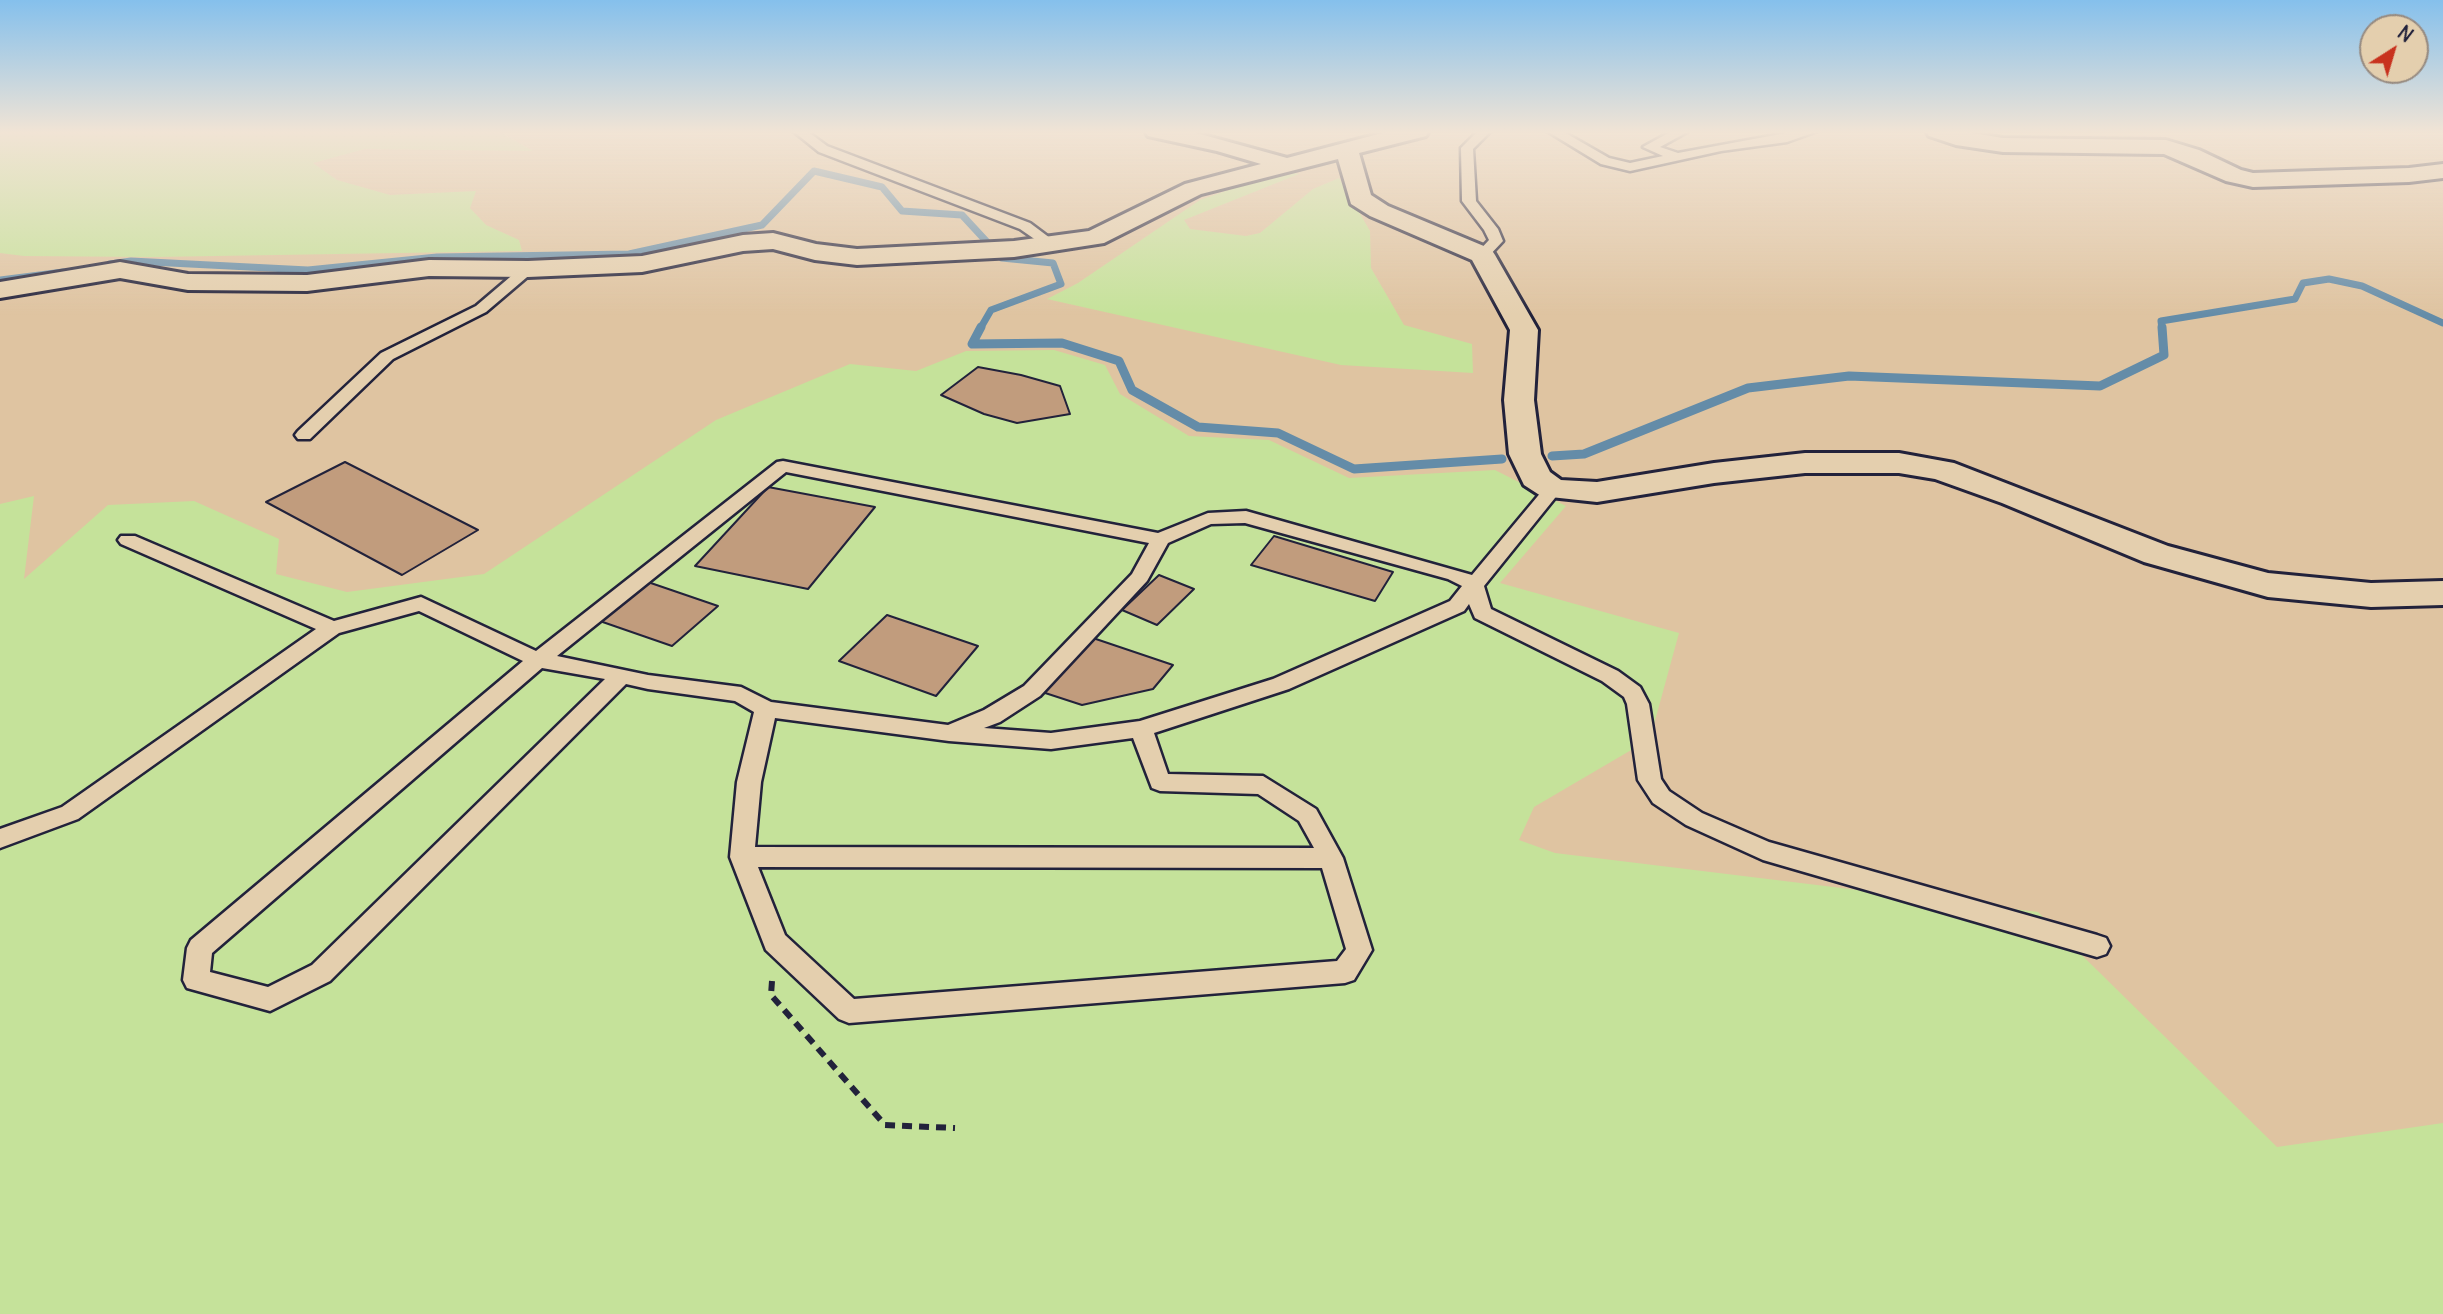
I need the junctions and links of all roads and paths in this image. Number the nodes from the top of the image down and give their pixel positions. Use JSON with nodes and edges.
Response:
{"nodes":[{"id":1,"x":937,"y":192,"type":"edge"},
{"id":2,"x":1188,"y":192,"type":"edge"},
{"id":3,"x":1358,"y":192,"type":"edge"},
{"id":4,"x":1469,"y":192,"type":"edge"},
{"id":5,"x":1051,"y":244,"type":"junction"},
{"id":6,"x":1482,"y":256,"type":"junction"},
{"id":7,"x":528,"y":269,"type":"junction"},
{"id":8,"x":0,"y":290,"type":"edge"},
{"id":9,"x":304,"y":436,"type":"dead end"},
{"id":10,"x":1553,"y":489,"type":"junction"},
{"id":11,"x":1160,"y":539,"type":"junction"},
{"id":12,"x":128,"y":540,"type":"dead end"},
{"id":13,"x":1474,"y":584,"type":"junction"},
{"id":14,"x":2443,"y":593,"type":"edge"},
{"id":15,"x":332,"y":628,"type":"junction"},
{"id":16,"x":538,"y":660,"type":"junction"},
{"id":17,"x":622,"y":675,"type":"junction"},
{"id":18,"x":766,"y":709,"type":"junction"},
{"id":19,"x":1141,"y":729,"type":"junction"},
{"id":20,"x":949,"y":733,"type":"junction"},
{"id":21,"x":0,"y":839,"type":"edge"},
{"id":22,"x":742,"y":858,"type":"junction"},
{"id":23,"x":1331,"y":858,"type":"junction"},
{"id":24,"x":775,"y":942,"type":"junction"},
{"id":25,"x":2097,"y":946,"type":"dead end"},
{"id":26,"x":955,"y":1128,"type":"dead end"}],
"edges":[{"from":1,"to":5,"type":"lane"},
{"from":2,"to":5,"type":"street"},
{"from":3,"to":6,"type":"street"},
{"from":4,"to":6,"type":"lane"},
{"from":5,"to":7,"type":"street"},
{"from":6,"to":10,"type":"street"},
{"from":7,"to":8,"type":"street"},
{"from":7,"to":9,"type":"lane"},
{"from":10,"to":13,"type":"lane"},
{"from":10,"to":14,"type":"street"},
{"from":11,"to":13,"type":"lane"},
{"from":11,"to":16,"type":"lane"},
{"from":11,"to":20,"type":"lane"},
{"from":12,"to":15,"type":"lane"},
{"from":13,"to":19,"type":"lane"},
{"from":13,"to":25,"type":"lane"},
{"from":15,"to":16,"type":"lane"},
{"from":15,"to":21,"type":"lane"},
{"from":16,"to":17,"type":"lane"},
{"from":16,"to":17,"type":"lane"},
{"from":17,"to":18,"type":"lane"},
{"from":18,"to":20,"type":"lane"},
{"from":18,"to":22,"type":"lane"},
{"from":19,"to":20,"type":"lane"},
{"from":19,"to":23,"type":"lane"},
{"from":22,"to":23,"type":"lane"},
{"from":22,"to":24,"type":"lane"},
{"from":23,"to":24,"type":"lane"},
{"from":24,"to":26,"type":"path"}]}
